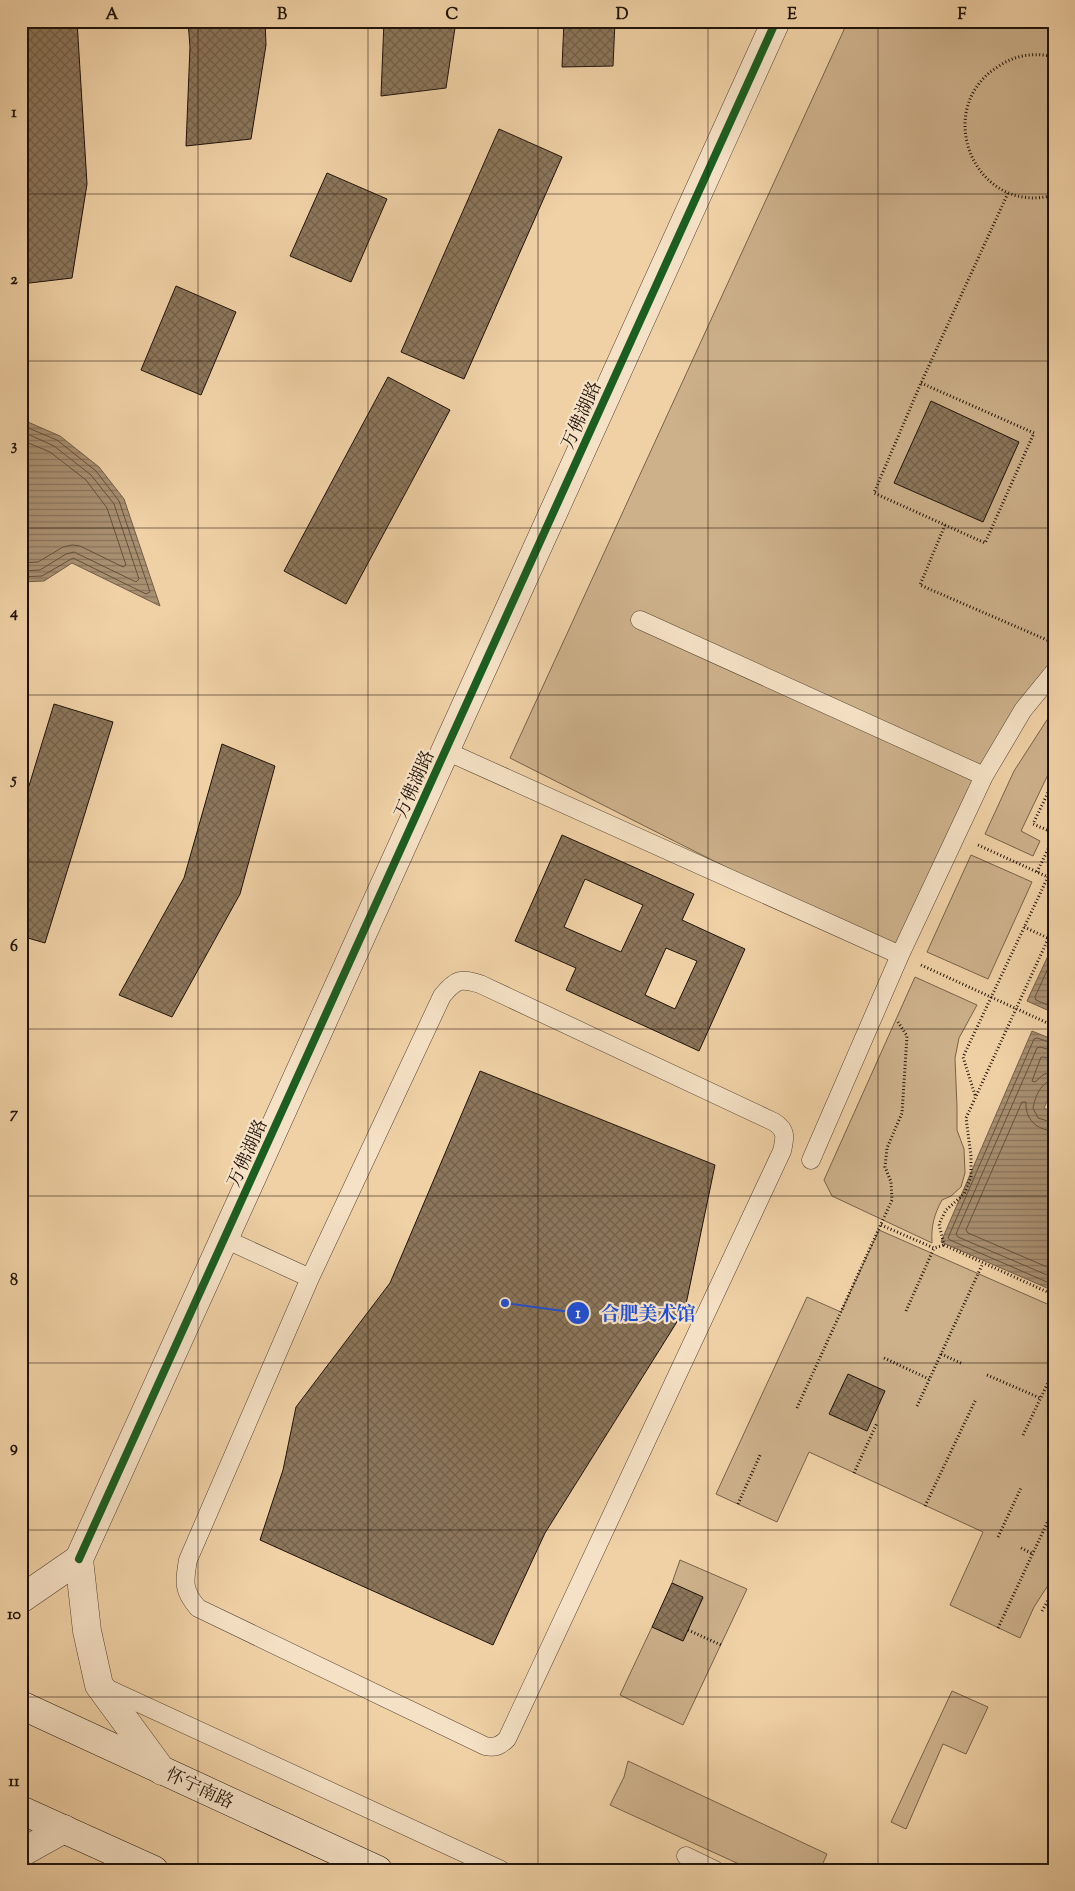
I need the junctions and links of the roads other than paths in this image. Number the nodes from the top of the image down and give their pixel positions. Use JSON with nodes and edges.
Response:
{"nodes":[{"id":1,"x":776,"y":21,"type":"edge"},
{"id":2,"x":640,"y":620,"type":"dead end"},
{"id":3,"x":1054,"y":672,"type":"edge"},
{"id":4,"x":446,"y":751,"type":"junction"},
{"id":5,"x":984,"y":776,"type":"junction"},
{"id":6,"x":900,"y":955,"type":"junction"},
{"id":7,"x":811,"y":1160,"type":"dead end"},
{"id":8,"x":225,"y":1239,"type":"junction"},
{"id":9,"x":310,"y":1278,"type":"junction"},
{"id":10,"x":79,"y":1559,"type":"junction"},
{"id":11,"x":21,"y":1599,"type":"edge"},
{"id":12,"x":99,"y":1685,"type":"junction"},
{"id":13,"x":21,"y":1705,"type":"edge"},
{"id":14,"x":162,"y":1771,"type":"junction"},
{"id":15,"x":21,"y":1810,"type":"edge"},
{"id":16,"x":64,"y":1829,"type":"junction"},
{"id":17,"x":21,"y":1853,"type":"edge"},
{"id":18,"x":686,"y":1856,"type":"dead end"},
{"id":19,"x":154,"y":1870,"type":"edge"},
{"id":20,"x":378,"y":1870,"type":"edge"},
{"id":21,"x":501,"y":1870,"type":"edge"},
{"id":22,"x":715,"y":1870,"type":"edge"}],
"edges":[{"from":1,"to":4,"type":"street","name":"万佛湖路"},
{"from":2,"to":5,"type":"lane"},
{"from":3,"to":5,"type":"lane"},
{"from":4,"to":6,"type":"lane"},
{"from":4,"to":8,"type":"street","name":"万佛湖路"},
{"from":5,"to":6,"type":"lane"},
{"from":6,"to":7,"type":"lane"},
{"from":8,"to":9,"type":"lane"},
{"from":8,"to":10,"type":"street","name":"万佛湖路"},
{"from":9,"to":9,"type":"lane"},
{"from":10,"to":11,"type":"street"},
{"from":10,"to":12,"type":"street"},
{"from":12,"to":14,"type":"street"},
{"from":12,"to":21,"type":"lane"},
{"from":13,"to":14,"type":"street","name":"怀宁南路"},
{"from":14,"to":20,"type":"street","name":"怀宁南路"},
{"from":15,"to":16,"type":"street"},
{"from":16,"to":17,"type":"street"},
{"from":16,"to":19,"type":"street"},
{"from":18,"to":22,"type":"lane"}]}
